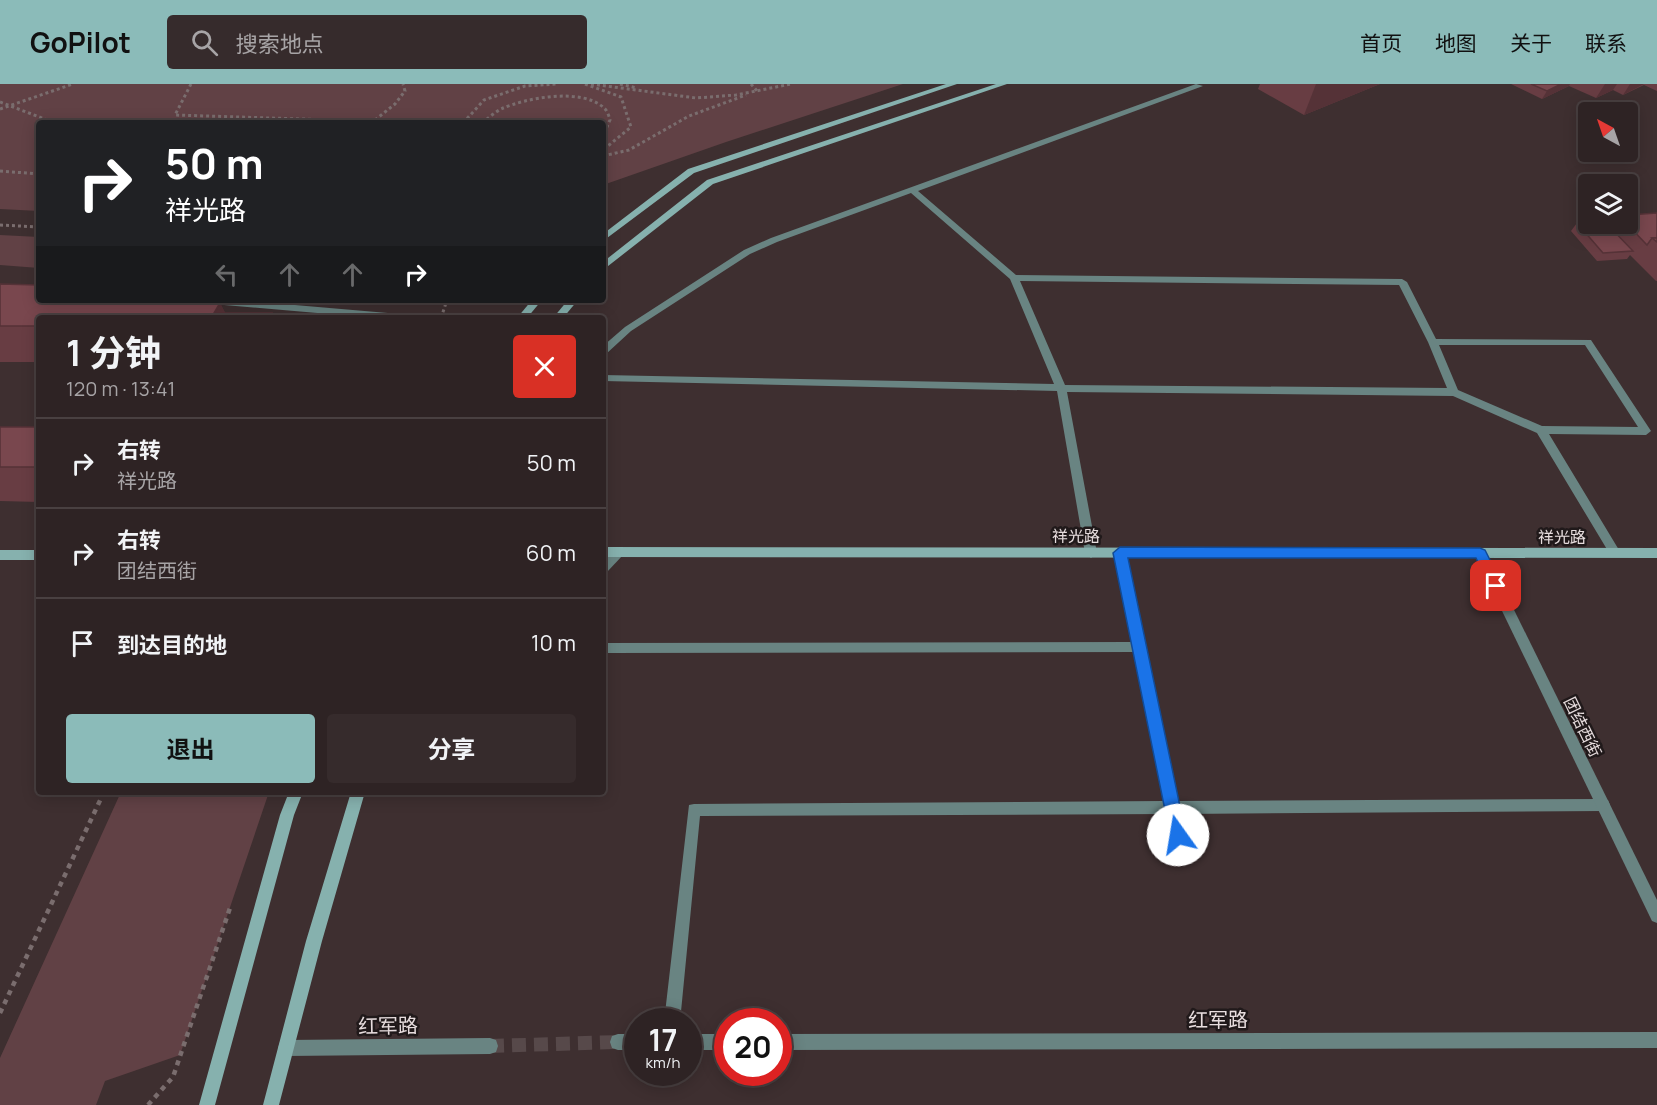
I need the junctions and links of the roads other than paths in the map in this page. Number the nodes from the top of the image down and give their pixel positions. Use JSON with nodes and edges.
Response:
{"nodes":[{"id":1,"x":953,"y":84,"type":"edge"},
{"id":2,"x":1003,"y":84,"type":"edge"},
{"id":3,"x":1198,"y":86,"type":"dead end"},
{"id":4,"x":912,"y":190,"type":"junction"},
{"id":5,"x":606,"y":236,"type":"edge"},
{"id":6,"x":606,"y":265,"type":"edge"},
{"id":7,"x":1014,"y":278,"type":"junction"},
{"id":8,"x":236,"y":303,"type":"edge"},
{"id":9,"x":534,"y":303,"type":"edge"},
{"id":10,"x":570,"y":303,"type":"edge"},
{"id":11,"x":376,"y":315,"type":"edge"},
{"id":12,"x":524,"y":315,"type":"edge"},
{"id":13,"x":560,"y":315,"type":"edge"},
{"id":14,"x":1433,"y":342,"type":"junction"},
{"id":15,"x":606,"y":349,"type":"edge"},
{"id":16,"x":606,"y":378,"type":"edge"},
{"id":17,"x":1061,"y":388,"type":"junction"},
{"id":18,"x":1455,"y":392,"type":"junction"},
{"id":19,"x":1541,"y":430,"type":"junction"},
{"id":20,"x":606,"y":552,"type":"edge"},
{"id":21,"x":619,"y":552,"type":"junction"},
{"id":22,"x":1091,"y":553,"type":"junction"},
{"id":23,"x":1120,"y":553,"type":"junction"},
{"id":24,"x":1480,"y":553,"type":"junction"},
{"id":25,"x":1615,"y":553,"type":"junction"},
{"id":26,"x":1657,"y":553,"type":"edge"},
{"id":27,"x":0,"y":555,"type":"edge"},
{"id":28,"x":36,"y":555,"type":"edge"},
{"id":29,"x":606,"y":566,"type":"edge"},
{"id":30,"x":1139,"y":647,"type":"junction"},
{"id":31,"x":606,"y":648,"type":"edge"},
{"id":32,"x":295,"y":795,"type":"edge"},
{"id":33,"x":356,"y":795,"type":"edge"},
{"id":34,"x":1603,"y":805,"type":"junction"},
{"id":35,"x":1172,"y":808,"type":"junction"},
{"id":36,"x":1178,"y":835,"type":"dead end"},
{"id":37,"x":1657,"y":916,"type":"edge"},
{"id":38,"x":673,"y":1008,"type":"edge"},
{"id":39,"x":1657,"y":1040,"type":"edge"},
{"id":40,"x":618,"y":1042,"type":"tunnel mouth"},
{"id":41,"x":624,"y":1042,"type":"edge"},
{"id":42,"x":792,"y":1042,"type":"edge"},
{"id":43,"x":490,"y":1046,"type":"tunnel mouth"},
{"id":44,"x":286,"y":1048,"type":"junction"},
{"id":45,"x":207,"y":1105,"type":"edge"},
{"id":46,"x":272,"y":1105,"type":"edge"}],
"edges":[{"from":1,"to":5,"type":"main road"},
{"from":2,"to":6,"type":"main road"},
{"from":3,"to":4,"type":"street"},
{"from":4,"to":7,"type":"street"},
{"from":4,"to":15,"type":"street"},
{"from":7,"to":14,"type":"street"},
{"from":7,"to":17,"type":"street"},
{"from":8,"to":11,"type":"street"},
{"from":9,"to":12,"type":"main road"},
{"from":10,"to":13,"type":"main road"},
{"from":14,"to":18,"type":"street"},
{"from":14,"to":19,"type":"street"},
{"from":16,"to":17,"type":"street"},
{"from":17,"to":18,"type":"street"},
{"from":17,"to":22,"type":"street"},
{"from":18,"to":19,"type":"street"},
{"from":19,"to":25,"type":"street"},
{"from":20,"to":21,"type":"main road","name":"祥光路"},
{"from":21,"to":22,"type":"main road","name":"祥光路"},
{"from":21,"to":29,"type":"street"},
{"from":22,"to":23,"type":"main road","name":"祥光路"},
{"from":23,"to":24,"type":"main road","name":"祥光路"},
{"from":23,"to":30,"type":"street"},
{"from":24,"to":25,"type":"main road","name":"祥光路"},
{"from":24,"to":34,"type":"street","name":"团结西街"},
{"from":25,"to":26,"type":"main road","name":"祥光路"},
{"from":27,"to":28,"type":"main road"},
{"from":30,"to":31,"type":"street"},
{"from":30,"to":35,"type":"street"},
{"from":32,"to":45,"type":"main road"},
{"from":33,"to":44,"type":"main road"},
{"from":34,"to":35,"type":"street"},
{"from":34,"to":37,"type":"street","name":"团结西街"},
{"from":35,"to":36,"type":"street"},
{"from":35,"to":38,"type":"street"},
{"from":39,"to":42,"type":"street","name":"红军路"},
{"from":40,"to":41,"type":"street"},
{"from":43,"to":44,"type":"street","name":"红军路"},
{"from":44,"to":46,"type":"main road"}]}
